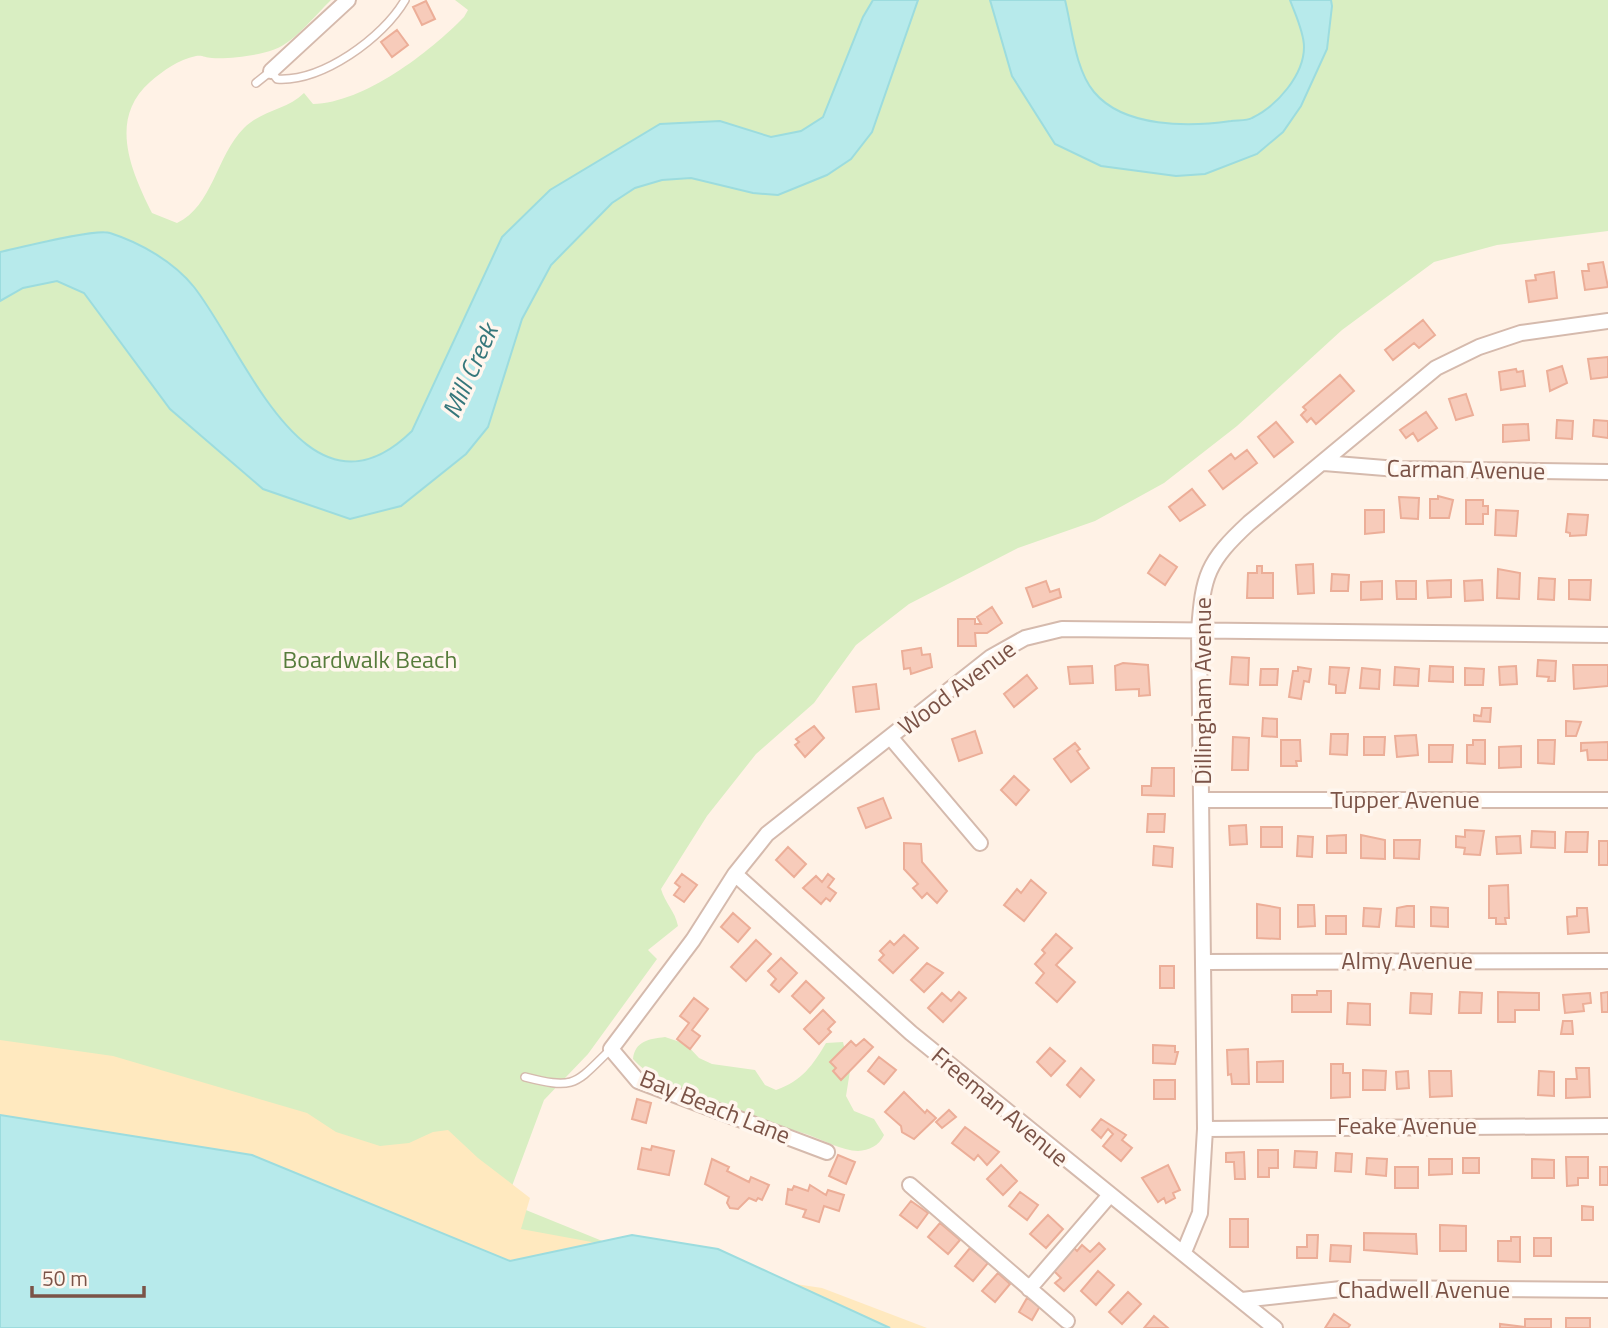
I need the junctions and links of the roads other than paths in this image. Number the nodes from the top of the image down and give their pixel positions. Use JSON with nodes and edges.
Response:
{"nodes":[{"id":1,"x":348,"y":0,"type":"edge"},
{"id":2,"x":405,"y":0,"type":"edge"},
{"id":3,"x":271,"y":71,"type":"junction"},
{"id":4,"x":256,"y":83,"type":"dead end"},
{"id":5,"x":1608,"y":321,"type":"edge"},
{"id":6,"x":1324,"y":463,"type":"junction"},
{"id":7,"x":1608,"y":472,"type":"edge"},
{"id":8,"x":1199,"y":631,"type":"junction"},
{"id":9,"x":1608,"y":635,"type":"edge"},
{"id":10,"x":891,"y":738,"type":"junction"},
{"id":11,"x":1203,"y":800,"type":"junction"},
{"id":12,"x":1608,"y":800,"type":"edge"},
{"id":13,"x":980,"y":843,"type":"dead end"},
{"id":14,"x":735,"y":874,"type":"junction"},
{"id":15,"x":1608,"y":961,"type":"edge"},
{"id":16,"x":1205,"y":962,"type":"junction"},
{"id":17,"x":611,"y":1049,"type":"junction"},
{"id":18,"x":525,"y":1077,"type":"dead end"},
{"id":19,"x":1608,"y":1126,"type":"edge"},
{"id":20,"x":1205,"y":1129,"type":"junction"},
{"id":21,"x":827,"y":1152,"type":"dead end"},
{"id":22,"x":911,"y":1185,"type":"dead end"},
{"id":23,"x":1110,"y":1196,"type":"junction"},
{"id":24,"x":1184,"y":1252,"type":"junction"},
{"id":25,"x":1029,"y":1289,"type":"junction"},
{"id":26,"x":1608,"y":1290,"type":"edge"},
{"id":27,"x":1242,"y":1300,"type":"junction"},
{"id":28,"x":1066,"y":1321,"type":"dead end"},
{"id":29,"x":1275,"y":1328,"type":"edge"}],
"edges":[{"from":1,"to":3,"type":"street"},
{"from":2,"to":3,"type":"lane"},
{"from":3,"to":4,"type":"lane"},
{"from":5,"to":6,"type":"street","name":"Dillingham Avenue"},
{"from":6,"to":7,"type":"street","name":"Carman Avenue"},
{"from":6,"to":8,"type":"street","name":"Dillingham Avenue"},
{"from":8,"to":9,"type":"street","name":"Wood Avenue"},
{"from":8,"to":10,"type":"street","name":"Wood Avenue"},
{"from":8,"to":11,"type":"street","name":"Dillingham Avenue"},
{"from":10,"to":13,"type":"street"},
{"from":10,"to":14,"type":"street","name":"Wood Avenue"},
{"from":11,"to":12,"type":"street","name":"Tupper Avenue"},
{"from":11,"to":16,"type":"street","name":"Dillingham Avenue"},
{"from":14,"to":17,"type":"street","name":"Wood Avenue"},
{"from":14,"to":23,"type":"street","name":"Freeman Avenue"},
{"from":15,"to":16,"type":"street","name":"Almy Avenue"},
{"from":16,"to":20,"type":"street","name":"Dillingham Avenue"},
{"from":17,"to":18,"type":"lane"},
{"from":17,"to":21,"type":"street","name":"Bay Beach Lane"},
{"from":19,"to":20,"type":"street","name":"Feake Avenue"},
{"from":20,"to":24,"type":"street","name":"Dillingham Avenue"},
{"from":22,"to":25,"type":"street"},
{"from":23,"to":24,"type":"street","name":"Freeman Avenue"},
{"from":23,"to":25,"type":"street"},
{"from":24,"to":27,"type":"street","name":"Freeman Avenue"},
{"from":25,"to":28,"type":"street"},
{"from":26,"to":27,"type":"street","name":"Chadwell Avenue"},
{"from":27,"to":29,"type":"street","name":"Freeman Avenue"}]}
